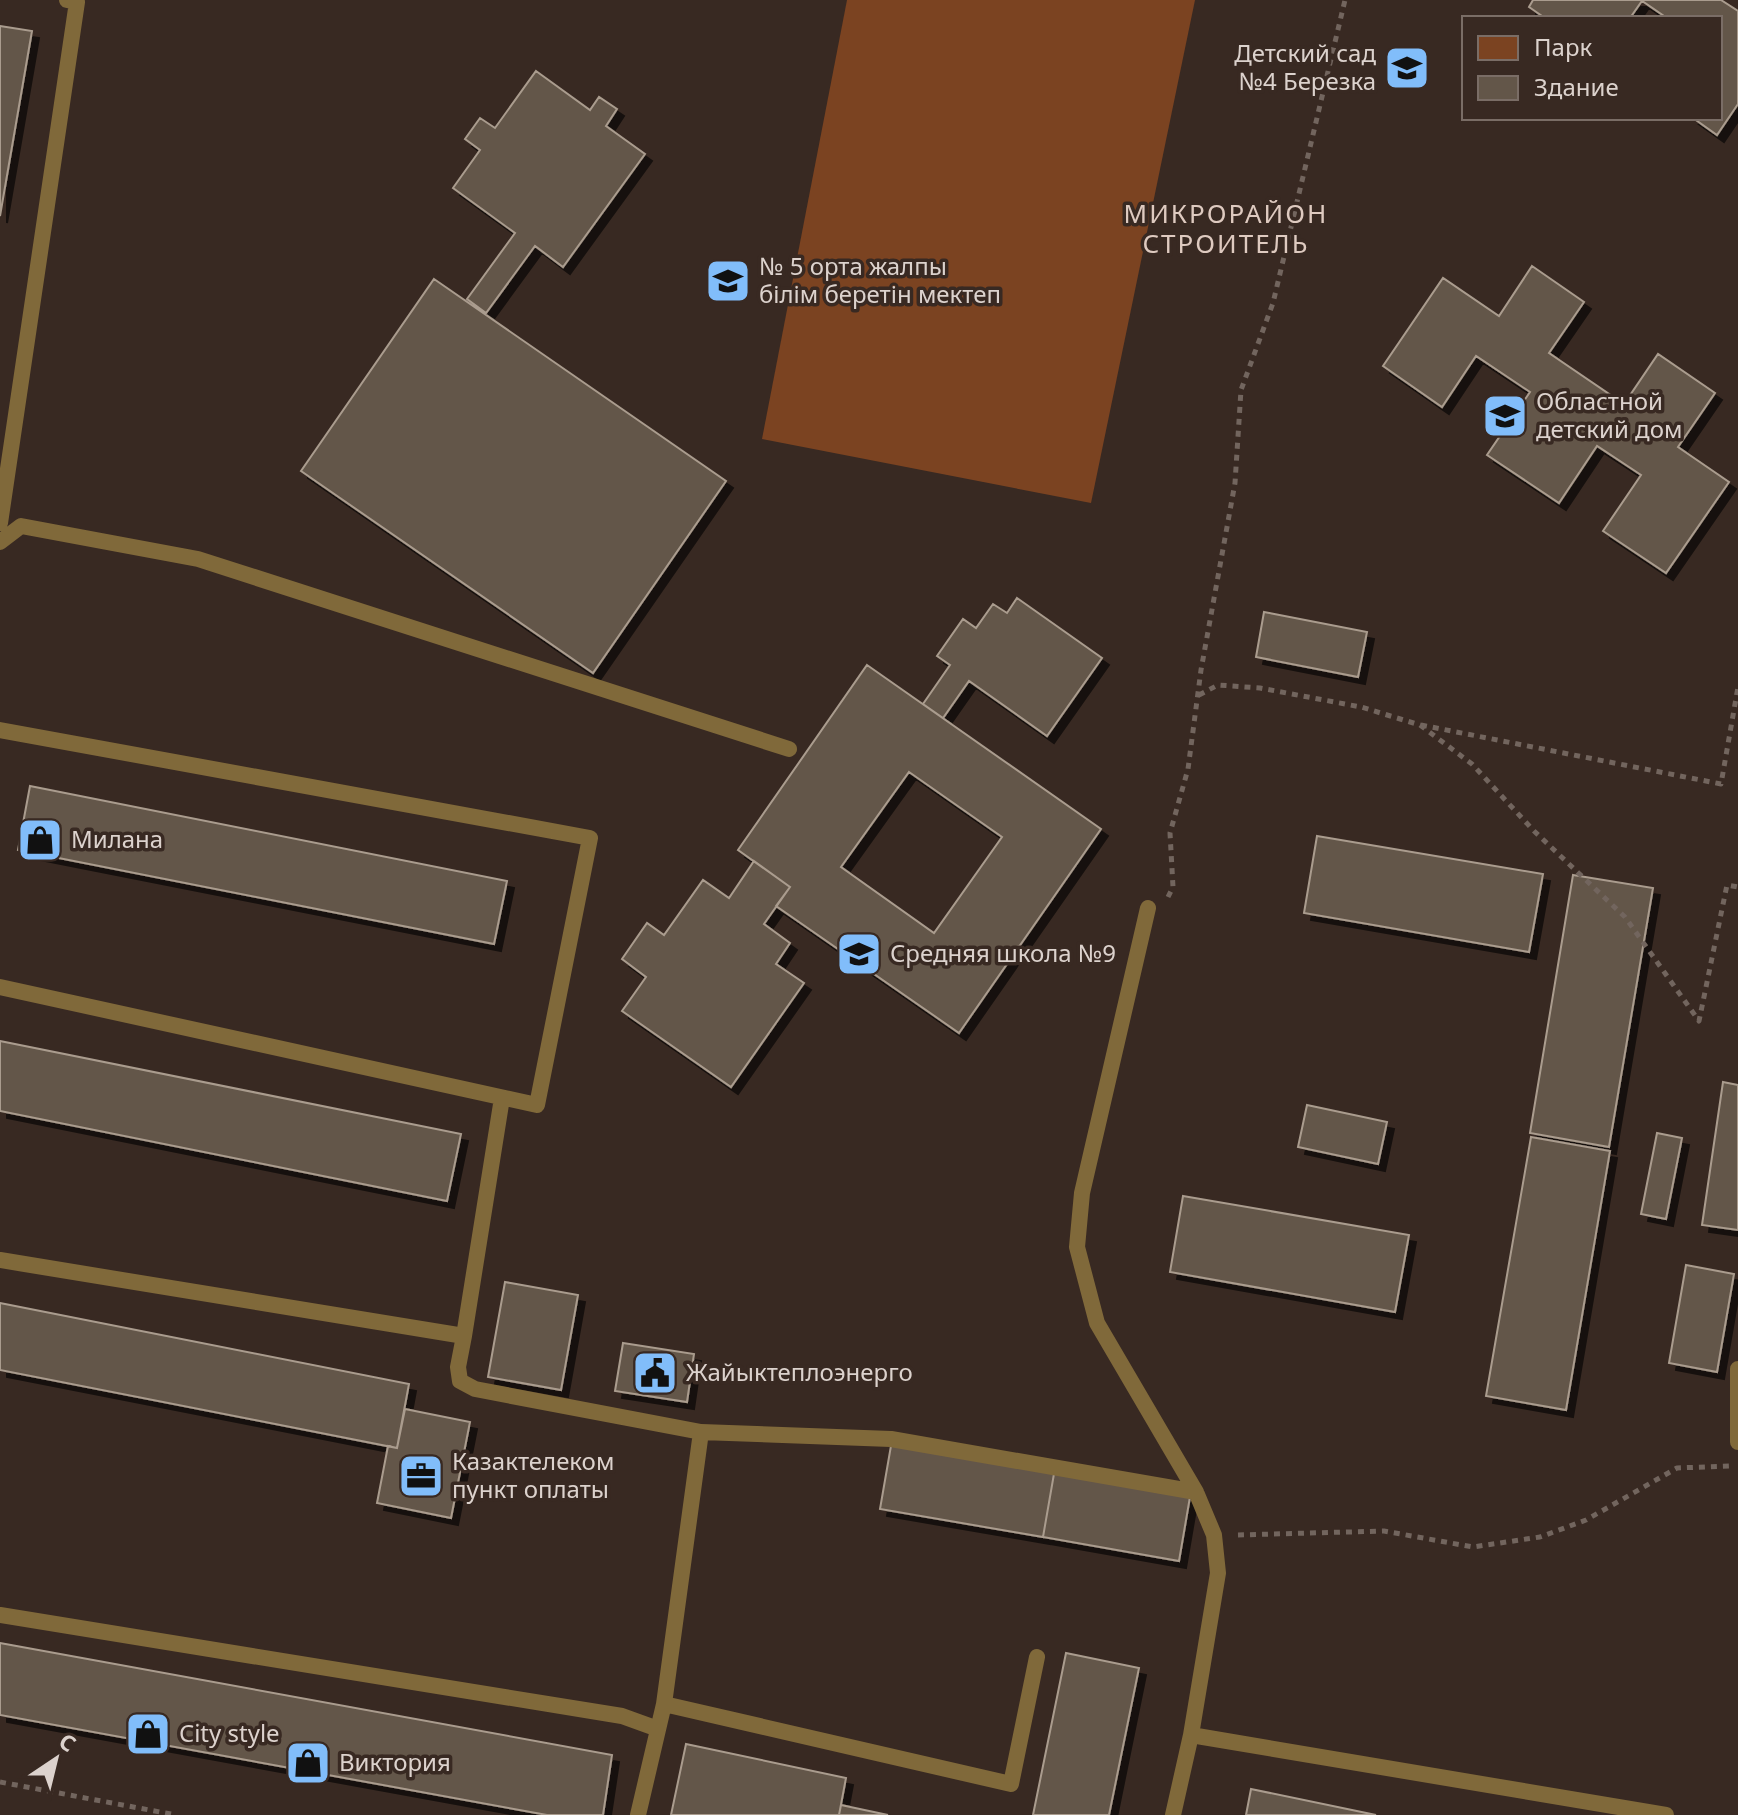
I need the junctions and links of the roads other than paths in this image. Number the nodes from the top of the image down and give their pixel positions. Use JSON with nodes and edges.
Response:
{"nodes":[{"id":1,"x":74,"y":1,"type":"edge"},
{"id":2,"x":0,"y":523,"type":"edge"},
{"id":3,"x":0,"y":542,"type":"edge"},
{"id":4,"x":0,"y":730,"type":"edge"},
{"id":5,"x":789,"y":749,"type":"dead end"},
{"id":6,"x":1148,"y":908,"type":"road end"},
{"id":7,"x":0,"y":987,"type":"edge"},
{"id":8,"x":502,"y":1098,"type":"junction"},
{"id":9,"x":0,"y":1260,"type":"edge"},
{"id":10,"x":464,"y":1336,"type":"junction"},
{"id":11,"x":1738,"y":1369,"type":"edge"},
{"id":12,"x":701,"y":1432,"type":"junction"},
{"id":13,"x":1737,"y":1438,"type":"edge"},
{"id":14,"x":1196,"y":1492,"type":"junction"},
{"id":15,"x":0,"y":1615,"type":"edge"},
{"id":16,"x":1037,"y":1657,"type":"dead end"},
{"id":17,"x":664,"y":1704,"type":"junction"},
{"id":18,"x":658,"y":1729,"type":"junction"},
{"id":19,"x":1191,"y":1735,"type":"junction"},
{"id":20,"x":638,"y":1815,"type":"edge"},
{"id":21,"x":1173,"y":1815,"type":"edge"},
{"id":22,"x":1666,"y":1815,"type":"edge"}],
"edges":[{"from":1,"to":2,"type":"lane"},
{"from":3,"to":5,"type":"lane"},
{"from":4,"to":8,"type":"lane"},
{"from":6,"to":14,"type":"lane"},
{"from":7,"to":8,"type":"lane"},
{"from":8,"to":10,"type":"lane"},
{"from":9,"to":10,"type":"lane"},
{"from":10,"to":12,"type":"lane"},
{"from":11,"to":13,"type":"lane"},
{"from":12,"to":14,"type":"lane"},
{"from":12,"to":17,"type":"lane"},
{"from":14,"to":19,"type":"lane"},
{"from":15,"to":18,"type":"lane"},
{"from":16,"to":17,"type":"lane"},
{"from":17,"to":18,"type":"lane"},
{"from":18,"to":20,"type":"lane"},
{"from":19,"to":21,"type":"lane"},
{"from":19,"to":22,"type":"lane"}]}
